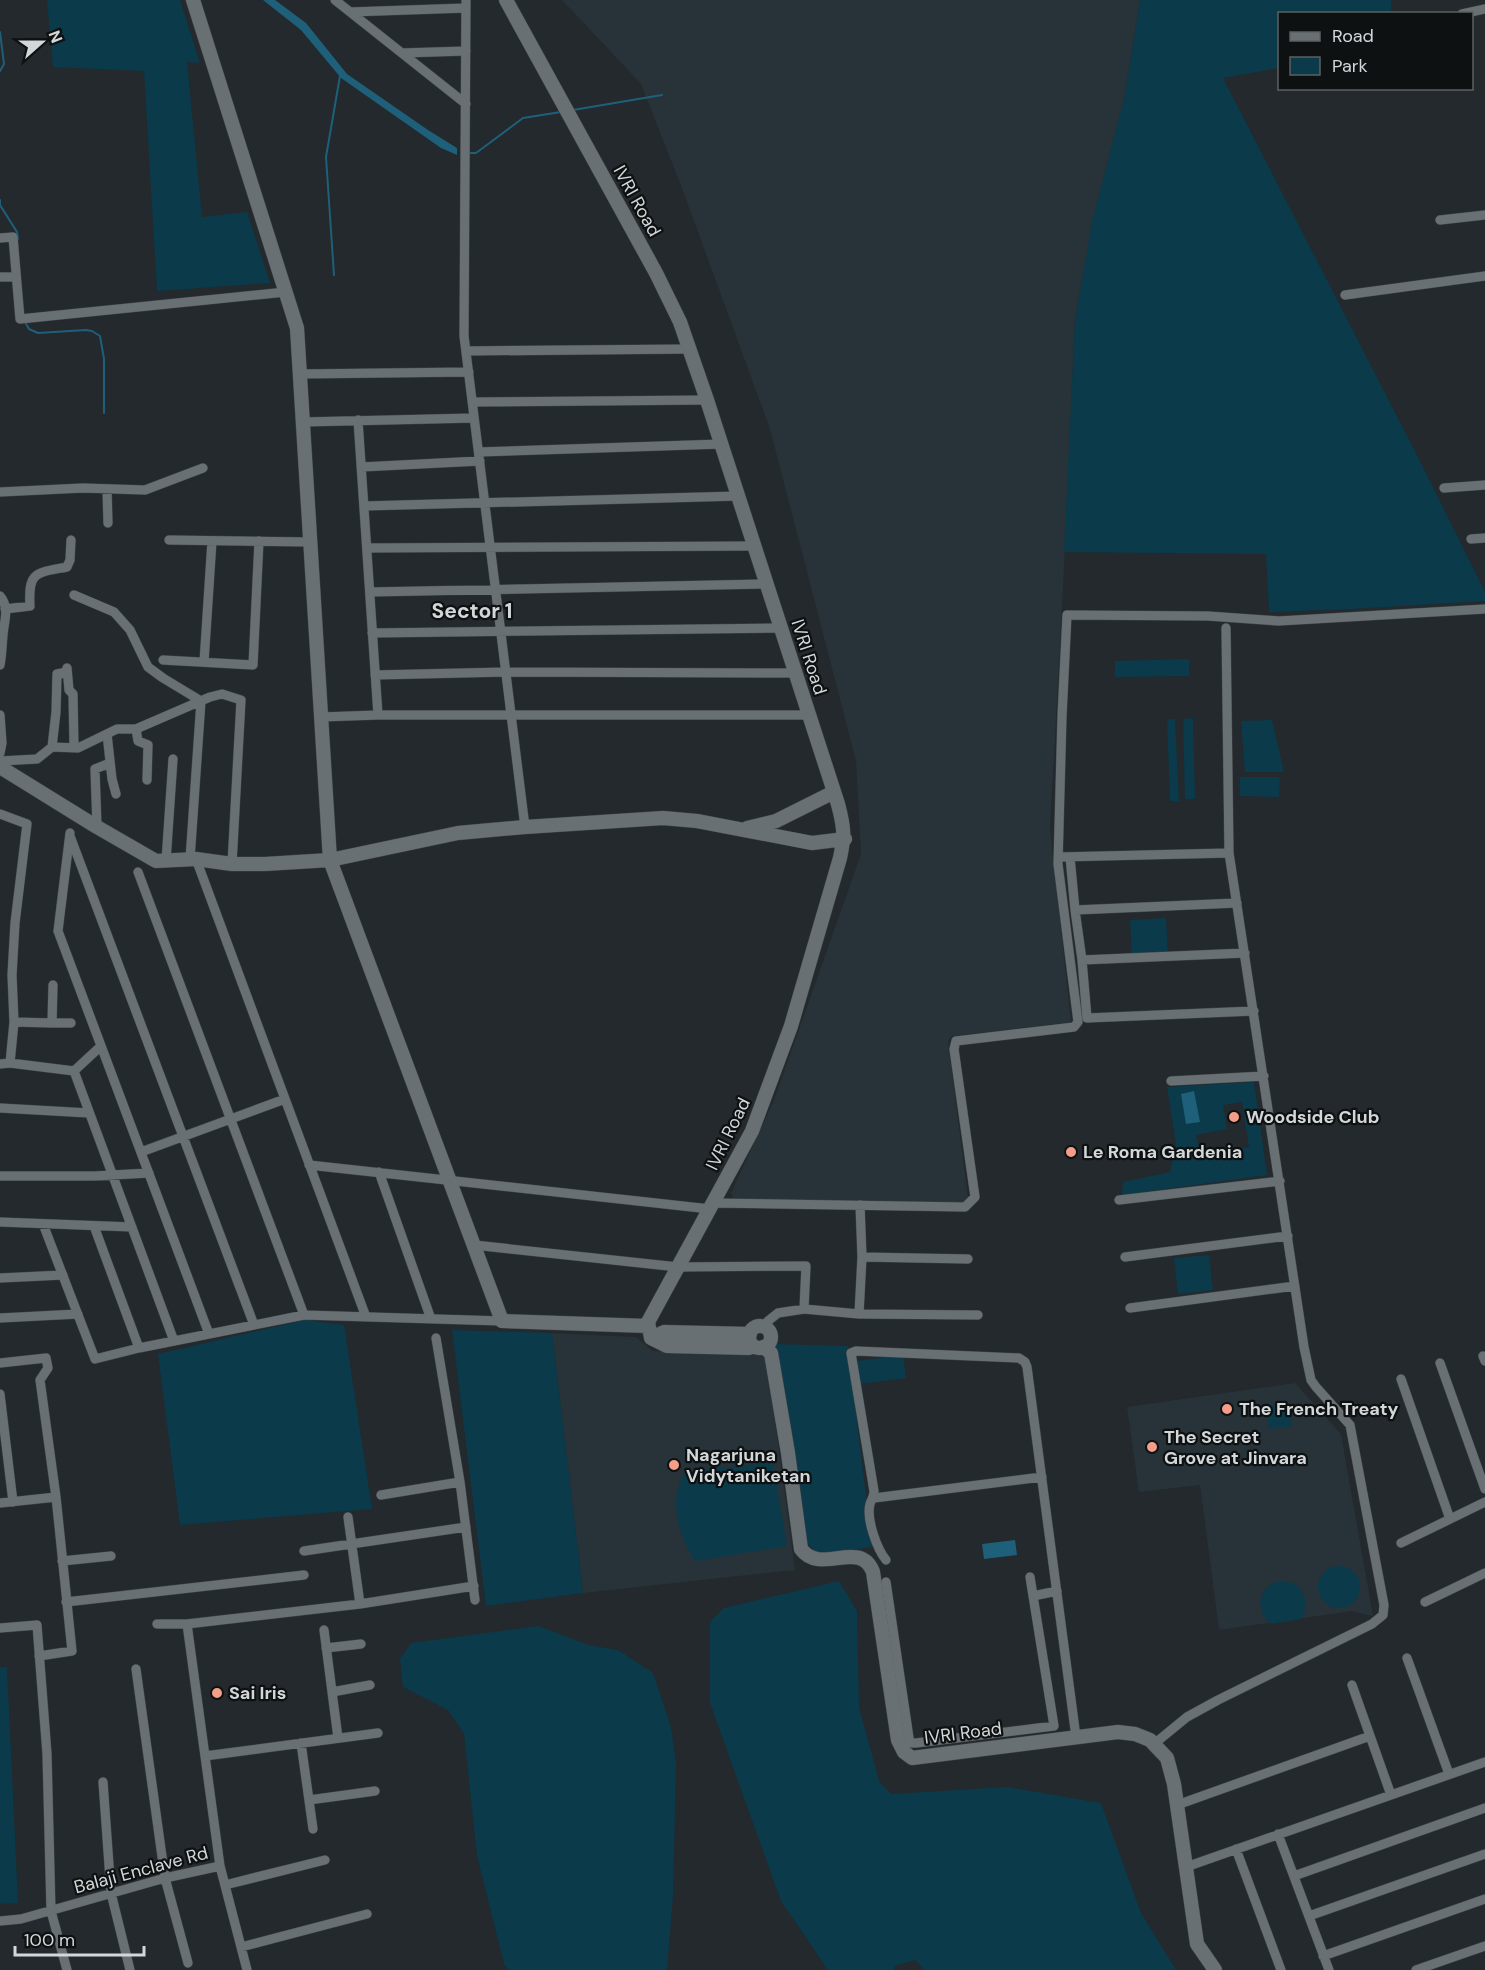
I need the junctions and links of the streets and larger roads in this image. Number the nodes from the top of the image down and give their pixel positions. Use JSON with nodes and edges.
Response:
{"nodes":[{"id":1,"x":194,"y":0,"type":"edge"},
{"id":2,"x":335,"y":0,"type":"edge"},
{"id":3,"x":506,"y":0,"type":"edge"},
{"id":4,"x":466,"y":4,"type":"edge"},
{"id":5,"x":350,"y":12,"type":"junction"},
{"id":6,"x":466,"y":51,"type":"junction"},
{"id":7,"x":402,"y":53,"type":"junction"},
{"id":8,"x":466,"y":104,"type":"junction"},
{"id":9,"x":1485,"y":215,"type":"edge"},
{"id":10,"x":1440,"y":220,"type":"dead end"},
{"id":11,"x":0,"y":238,"type":"edge"},
{"id":12,"x":1485,"y":276,"type":"edge"},
{"id":13,"x":0,"y":277,"type":"edge"},
{"id":14,"x":16,"y":277,"type":"junction"},
{"id":15,"x":286,"y":292,"type":"junction"},
{"id":16,"x":1345,"y":295,"type":"dead end"},
{"id":17,"x":690,"y":349,"type":"junction"},
{"id":18,"x":466,"y":351,"type":"junction"},
{"id":19,"x":469,"y":372,"type":"junction"},
{"id":20,"x":300,"y":374,"type":"junction"},
{"id":21,"x":708,"y":400,"type":"junction"},
{"id":22,"x":472,"y":402,"type":"junction"},
{"id":23,"x":474,"y":418,"type":"junction"},
{"id":24,"x":358,"y":420,"type":"junction"},
{"id":25,"x":303,"y":422,"type":"junction"},
{"id":26,"x":722,"y":444,"type":"junction"},
{"id":27,"x":479,"y":457,"type":"junction"},
{"id":28,"x":361,"y":467,"type":"junction"},
{"id":29,"x":203,"y":468,"type":"dead end"},
{"id":30,"x":1485,"y":485,"type":"edge"},
{"id":31,"x":1444,"y":488,"type":"dead end"},
{"id":32,"x":107,"y":489,"type":"junction"},
{"id":33,"x":0,"y":492,"type":"edge"},
{"id":34,"x":739,"y":496,"type":"junction"},
{"id":35,"x":485,"y":503,"type":"junction"},
{"id":36,"x":364,"y":506,"type":"junction"},
{"id":37,"x":108,"y":523,"type":"dead end"},
{"id":38,"x":1485,"y":538,"type":"edge"},
{"id":39,"x":1471,"y":539,"type":"dead end"},
{"id":40,"x":71,"y":540,"type":"dead end"},
{"id":41,"x":169,"y":540,"type":"dead end"},
{"id":42,"x":212,"y":541,"type":"junction"},
{"id":43,"x":259,"y":541,"type":"junction"},
{"id":44,"x":310,"y":542,"type":"junction"},
{"id":45,"x":754,"y":546,"type":"junction"},
{"id":46,"x":490,"y":547,"type":"junction"},
{"id":47,"x":367,"y":548,"type":"junction"},
{"id":48,"x":767,"y":584,"type":"junction"},
{"id":49,"x":495,"y":589,"type":"junction"},
{"id":50,"x":370,"y":592,"type":"junction"},
{"id":51,"x":74,"y":595,"type":"dead end"},
{"id":52,"x":0,"y":596,"type":"edge"},
{"id":53,"x":5,"y":609,"type":"junction"},
{"id":54,"x":1485,"y":609,"type":"edge"},
{"id":55,"x":781,"y":628,"type":"junction"},
{"id":56,"x":1226,"y":628,"type":"dead end"},
{"id":57,"x":501,"y":631,"type":"junction"},
{"id":58,"x":372,"y":633,"type":"junction"},
{"id":59,"x":164,"y":660,"type":"dead end"},
{"id":60,"x":204,"y":662,"type":"junction"},
{"id":61,"x":0,"y":665,"type":"edge"},
{"id":62,"x":506,"y":672,"type":"junction"},
{"id":63,"x":795,"y":673,"type":"junction"},
{"id":64,"x":375,"y":675,"type":"junction"},
{"id":65,"x":201,"y":701,"type":"junction"},
{"id":66,"x":0,"y":715,"type":"edge"},
{"id":67,"x":378,"y":715,"type":"junction"},
{"id":68,"x":511,"y":715,"type":"junction"},
{"id":69,"x":809,"y":716,"type":"junction"},
{"id":70,"x":321,"y":717,"type":"junction"},
{"id":71,"x":136,"y":729,"type":"junction"},
{"id":72,"x":106,"y":734,"type":"junction"},
{"id":73,"x":1,"y":743,"type":"edge"},
{"id":74,"x":52,"y":747,"type":"junction"},
{"id":75,"x":74,"y":747,"type":"junction"},
{"id":76,"x":0,"y":753,"type":"edge"},
{"id":77,"x":173,"y":759,"type":"dead end"},
{"id":78,"x":0,"y":760,"type":"edge"},
{"id":79,"x":110,"y":763,"type":"junction"},
{"id":80,"x":0,"y":767,"type":"edge"},
{"id":81,"x":147,"y":780,"type":"dead end"},
{"id":82,"x":834,"y":792,"type":"junction"},
{"id":83,"x":116,"y":794,"type":"dead end"},
{"id":84,"x":0,"y":814,"type":"edge"},
{"id":85,"x":778,"y":820,"type":"junction"},
{"id":86,"x":97,"y":827,"type":"junction"},
{"id":87,"x":525,"y":827,"type":"junction"},
{"id":88,"x":742,"y":829,"type":"junction"},
{"id":89,"x":781,"y":837,"type":"junction"},
{"id":90,"x":845,"y":839,"type":"junction"},
{"id":91,"x":1229,"y":854,"type":"junction"},
{"id":92,"x":1059,"y":857,"type":"junction"},
{"id":93,"x":1070,"y":857,"type":"junction"},
{"id":94,"x":193,"y":859,"type":"junction"},
{"id":95,"x":330,"y":860,"type":"junction"},
{"id":96,"x":166,"y":861,"type":"junction"},
{"id":97,"x":232,"y":864,"type":"junction"},
{"id":98,"x":138,"y":872,"type":"dead end"},
{"id":99,"x":1237,"y":903,"type":"junction"},
{"id":100,"x":1076,"y":910,"type":"junction"},
{"id":101,"x":1245,"y":953,"type":"junction"},
{"id":102,"x":1082,"y":960,"type":"junction"},
{"id":103,"x":53,"y":985,"type":"dead end"},
{"id":104,"x":1254,"y":1011,"type":"junction"},
{"id":105,"x":14,"y":1022,"type":"junction"},
{"id":106,"x":52,"y":1023,"type":"junction"},
{"id":107,"x":70,"y":1023,"type":"dead end"},
{"id":108,"x":101,"y":1046,"type":"junction"},
{"id":109,"x":10,"y":1063,"type":"junction"},
{"id":110,"x":0,"y":1064,"type":"edge"},
{"id":111,"x":74,"y":1071,"type":"junction"},
{"id":112,"x":1264,"y":1076,"type":"junction"},
{"id":113,"x":1171,"y":1081,"type":"dead end"},
{"id":114,"x":285,"y":1099,"type":"junction"},
{"id":115,"x":0,"y":1108,"type":"edge"},
{"id":116,"x":89,"y":1113,"type":"junction"},
{"id":117,"x":232,"y":1118,"type":"junction"},
{"id":118,"x":185,"y":1136,"type":"junction"},
{"id":119,"x":141,"y":1152,"type":"junction"},
{"id":120,"x":309,"y":1165,"type":"junction"},
{"id":121,"x":379,"y":1172,"type":"junction"},
{"id":122,"x":149,"y":1173,"type":"junction"},
{"id":123,"x":112,"y":1175,"type":"junction"},
{"id":124,"x":0,"y":1176,"type":"edge"},
{"id":125,"x":450,"y":1180,"type":"junction"},
{"id":126,"x":1280,"y":1181,"type":"junction"},
{"id":127,"x":1119,"y":1200,"type":"dead end"},
{"id":128,"x":860,"y":1205,"type":"junction"},
{"id":129,"x":712,"y":1206,"type":"junction"},
{"id":130,"x":0,"y":1222,"type":"edge"},
{"id":131,"x":43,"y":1224,"type":"junction"},
{"id":132,"x":94,"y":1226,"type":"junction"},
{"id":133,"x":132,"y":1227,"type":"junction"},
{"id":134,"x":1288,"y":1236,"type":"junction"},
{"id":135,"x":474,"y":1245,"type":"junction"},
{"id":136,"x":862,"y":1257,"type":"junction"},
{"id":137,"x":1125,"y":1257,"type":"dead end"},
{"id":138,"x":968,"y":1259,"type":"dead end"},
{"id":139,"x":678,"y":1267,"type":"junction"},
{"id":140,"x":63,"y":1275,"type":"junction"},
{"id":141,"x":0,"y":1278,"type":"edge"},
{"id":142,"x":1295,"y":1286,"type":"junction"},
{"id":143,"x":1131,"y":1308,"type":"dead end"},
{"id":144,"x":804,"y":1309,"type":"junction"},
{"id":145,"x":78,"y":1314,"type":"junction"},
{"id":146,"x":859,"y":1314,"type":"junction"},
{"id":147,"x":304,"y":1315,"type":"junction"},
{"id":148,"x":978,"y":1315,"type":"dead end"},
{"id":149,"x":366,"y":1317,"type":"junction"},
{"id":150,"x":0,"y":1318,"type":"edge"},
{"id":151,"x":431,"y":1319,"type":"junction"},
{"id":152,"x":502,"y":1321,"type":"junction"},
{"id":153,"x":254,"y":1325,"type":"junction"},
{"id":154,"x":764,"y":1328,"type":"joint"},
{"id":155,"x":650,"y":1332,"type":"junction"},
{"id":156,"x":209,"y":1334,"type":"junction"},
{"id":157,"x":436,"y":1338,"type":"dead end"},
{"id":158,"x":174,"y":1341,"type":"junction"},
{"id":159,"x":755,"y":1342,"type":"junction"},
{"id":160,"x":139,"y":1348,"type":"junction"},
{"id":161,"x":0,"y":1363,"type":"edge"},
{"id":162,"x":1440,"y":1363,"type":"dead end"},
{"id":163,"x":1401,"y":1379,"type":"dead end"},
{"id":164,"x":0,"y":1394,"type":"edge"},
{"id":165,"x":1042,"y":1477,"type":"junction"},
{"id":166,"x":460,"y":1482,"type":"junction"},
{"id":167,"x":1485,"y":1489,"type":"edge"},
{"id":168,"x":381,"y":1495,"type":"dead end"},
{"id":169,"x":56,"y":1497,"type":"junction"},
{"id":170,"x":874,"y":1498,"type":"junction"},
{"id":171,"x":13,"y":1502,"type":"junction"},
{"id":172,"x":1485,"y":1502,"type":"edge"},
{"id":173,"x":0,"y":1503,"type":"edge"},
{"id":174,"x":348,"y":1517,"type":"dead end"},
{"id":175,"x":1450,"y":1519,"type":"junction"},
{"id":176,"x":466,"y":1527,"type":"junction"},
{"id":177,"x":1401,"y":1544,"type":"dead end"},
{"id":178,"x":353,"y":1545,"type":"junction"},
{"id":179,"x":304,"y":1551,"type":"dead end"},
{"id":180,"x":111,"y":1556,"type":"dead end"},
{"id":181,"x":62,"y":1561,"type":"junction"},
{"id":182,"x":870,"y":1564,"type":"junction"},
{"id":183,"x":1485,"y":1573,"type":"edge"},
{"id":184,"x":304,"y":1575,"type":"dead end"},
{"id":185,"x":1030,"y":1577,"type":"dead end"},
{"id":186,"x":886,"y":1582,"type":"dead end"},
{"id":187,"x":474,"y":1586,"type":"junction"},
{"id":188,"x":1057,"y":1591,"type":"junction"},
{"id":189,"x":1033,"y":1596,"type":"junction"},
{"id":190,"x":475,"y":1600,"type":"dead end"},
{"id":191,"x":66,"y":1602,"type":"junction"},
{"id":192,"x":1425,"y":1602,"type":"dead end"},
{"id":193,"x":360,"y":1604,"type":"junction"},
{"id":194,"x":158,"y":1624,"type":"dead end"},
{"id":195,"x":187,"y":1624,"type":"junction"},
{"id":196,"x":0,"y":1628,"type":"edge"},
{"id":197,"x":324,"y":1630,"type":"dead end"},
{"id":198,"x":889,"y":1638,"type":"junction"},
{"id":199,"x":361,"y":1644,"type":"dead end"},
{"id":200,"x":326,"y":1648,"type":"junction"},
{"id":201,"x":39,"y":1656,"type":"junction"},
{"id":202,"x":1407,"y":1658,"type":"dead end"},
{"id":203,"x":136,"y":1669,"type":"dead end"},
{"id":204,"x":370,"y":1685,"type":"dead end"},
{"id":205,"x":1352,"y":1685,"type":"dead end"},
{"id":206,"x":332,"y":1692,"type":"junction"},
{"id":207,"x":378,"y":1733,"type":"dead end"},
{"id":208,"x":1370,"y":1736,"type":"junction"},
{"id":209,"x":1076,"y":1737,"type":"junction"},
{"id":210,"x":338,"y":1738,"type":"junction"},
{"id":211,"x":301,"y":1743,"type":"junction"},
{"id":212,"x":1154,"y":1744,"type":"junction"},
{"id":213,"x":205,"y":1756,"type":"junction"},
{"id":214,"x":1485,"y":1762,"type":"edge"},
{"id":215,"x":1449,"y":1774,"type":"junction"},
{"id":216,"x":102,"y":1782,"type":"dead end"},
{"id":217,"x":375,"y":1791,"type":"dead end"},
{"id":218,"x":1391,"y":1795,"type":"junction"},
{"id":219,"x":309,"y":1800,"type":"junction"},
{"id":220,"x":1177,"y":1805,"type":"junction"},
{"id":221,"x":1485,"y":1808,"type":"edge"},
{"id":222,"x":313,"y":1829,"type":"dead end"},
{"id":223,"x":1278,"y":1834,"type":"junction"},
{"id":224,"x":1236,"y":1849,"type":"junction"},
{"id":225,"x":1485,"y":1854,"type":"edge"},
{"id":226,"x":326,"y":1860,"type":"dead end"},
{"id":227,"x":220,"y":1866,"type":"junction"},
{"id":228,"x":1186,"y":1867,"type":"junction"},
{"id":229,"x":1294,"y":1875,"type":"junction"},
{"id":230,"x":165,"y":1878,"type":"junction"},
{"id":231,"x":225,"y":1885,"type":"junction"},
{"id":232,"x":111,"y":1893,"type":"junction"},
{"id":233,"x":1485,"y":1899,"type":"edge"},
{"id":234,"x":51,"y":1911,"type":"junction"},
{"id":235,"x":367,"y":1914,"type":"dead end"},
{"id":236,"x":1309,"y":1916,"type":"junction"},
{"id":237,"x":0,"y":1921,"type":"edge"},
{"id":238,"x":1485,"y":1946,"type":"edge"},
{"id":239,"x":241,"y":1947,"type":"junction"},
{"id":240,"x":1323,"y":1956,"type":"junction"},
{"id":241,"x":188,"y":1963,"type":"dead end"},
{"id":242,"x":68,"y":1970,"type":"edge"},
{"id":243,"x":130,"y":1970,"type":"edge"},
{"id":244,"x":247,"y":1970,"type":"edge"},
{"id":245,"x":1215,"y":1970,"type":"edge"},
{"id":246,"x":1281,"y":1970,"type":"edge"},
{"id":247,"x":1329,"y":1970,"type":"edge"},
{"id":248,"x":1416,"y":1970,"type":"edge"}],
"edges":[{"from":1,"to":15,"type":"street"},
{"from":2,"to":5,"type":"street"},
{"from":3,"to":17,"type":"street","name":"IVRI Road"},
{"from":4,"to":5,"type":"street"},
{"from":4,"to":6,"type":"street"},
{"from":5,"to":7,"type":"street"},
{"from":6,"to":7,"type":"street"},
{"from":6,"to":8,"type":"street"},
{"from":7,"to":8,"type":"street"},
{"from":8,"to":18,"type":"street"},
{"from":9,"to":10,"type":"street"},
{"from":11,"to":14,"type":"street"},
{"from":12,"to":16,"type":"street"},
{"from":13,"to":14,"type":"street"},
{"from":14,"to":15,"type":"street"},
{"from":15,"to":20,"type":"street"},
{"from":17,"to":18,"type":"street"},
{"from":17,"to":21,"type":"street","name":"IVRI Road"},
{"from":18,"to":19,"type":"street"},
{"from":19,"to":20,"type":"street"},
{"from":19,"to":22,"type":"street"},
{"from":20,"to":25,"type":"street"},
{"from":21,"to":22,"type":"street"},
{"from":21,"to":26,"type":"street","name":"IVRI Road"},
{"from":22,"to":23,"type":"street"},
{"from":23,"to":24,"type":"street"},
{"from":23,"to":27,"type":"street"},
{"from":24,"to":25,"type":"street"},
{"from":24,"to":28,"type":"street"},
{"from":25,"to":44,"type":"street"},
{"from":26,"to":27,"type":"street"},
{"from":26,"to":34,"type":"street","name":"IVRI Road"},
{"from":27,"to":28,"type":"street"},
{"from":27,"to":35,"type":"street"},
{"from":28,"to":36,"type":"street"},
{"from":29,"to":32,"type":"street"},
{"from":30,"to":31,"type":"street"},
{"from":32,"to":33,"type":"street"},
{"from":32,"to":37,"type":"street"},
{"from":34,"to":35,"type":"street"},
{"from":34,"to":45,"type":"street","name":"IVRI Road"},
{"from":35,"to":36,"type":"street"},
{"from":35,"to":46,"type":"street"},
{"from":36,"to":47,"type":"street"},
{"from":38,"to":39,"type":"street"},
{"from":40,"to":53,"type":"street"},
{"from":41,"to":42,"type":"street"},
{"from":42,"to":43,"type":"street"},
{"from":42,"to":60,"type":"street"},
{"from":43,"to":44,"type":"street"},
{"from":43,"to":60,"type":"street"},
{"from":44,"to":70,"type":"street"},
{"from":45,"to":46,"type":"street"},
{"from":45,"to":48,"type":"street","name":"IVRI Road"},
{"from":46,"to":47,"type":"street"},
{"from":46,"to":49,"type":"street"},
{"from":47,"to":50,"type":"street"},
{"from":48,"to":49,"type":"street"},
{"from":48,"to":55,"type":"street","name":"IVRI Road"},
{"from":49,"to":50,"type":"street"},
{"from":49,"to":57,"type":"street"},
{"from":50,"to":58,"type":"street"},
{"from":51,"to":65,"type":"street"},
{"from":52,"to":53,"type":"street"},
{"from":53,"to":61,"type":"street"},
{"from":54,"to":92,"type":"street"},
{"from":55,"to":57,"type":"street"},
{"from":55,"to":63,"type":"street","name":"IVRI Road"},
{"from":56,"to":91,"type":"street"},
{"from":57,"to":58,"type":"street"},
{"from":57,"to":62,"type":"street"},
{"from":58,"to":64,"type":"street"},
{"from":59,"to":60,"type":"street"},
{"from":62,"to":63,"type":"street"},
{"from":62,"to":64,"type":"street"},
{"from":62,"to":68,"type":"street"},
{"from":63,"to":69,"type":"street","name":"IVRI Road"},
{"from":64,"to":67,"type":"street"},
{"from":65,"to":71,"type":"street"},
{"from":65,"to":94,"type":"street"},
{"from":65,"to":97,"type":"street"},
{"from":66,"to":73,"type":"street"},
{"from":67,"to":68,"type":"street"},
{"from":67,"to":70,"type":"street"},
{"from":68,"to":69,"type":"street"},
{"from":68,"to":87,"type":"street"},
{"from":69,"to":82,"type":"street","name":"IVRI Road"},
{"from":70,"to":95,"type":"street"},
{"from":71,"to":72,"type":"street"},
{"from":71,"to":81,"type":"street"},
{"from":72,"to":75,"type":"street"},
{"from":72,"to":79,"type":"street"},
{"from":73,"to":76,"type":"street"},
{"from":74,"to":75,"type":"street"},
{"from":74,"to":75,"type":"street"},
{"from":74,"to":78,"type":"street"},
{"from":77,"to":96,"type":"street"},
{"from":79,"to":83,"type":"street"},
{"from":79,"to":86,"type":"street"},
{"from":80,"to":86,"type":"street"},
{"from":82,"to":85,"type":"street"},
{"from":82,"to":90,"type":"street","name":"IVRI Road"},
{"from":84,"to":105,"type":"street"},
{"from":85,"to":88,"type":"street"},
{"from":85,"to":89,"type":"street"},
{"from":86,"to":96,"type":"street"},
{"from":87,"to":88,"type":"street"},
{"from":87,"to":95,"type":"street"},
{"from":88,"to":89,"type":"street"},
{"from":89,"to":90,"type":"street"},
{"from":90,"to":129,"type":"street","name":"IVRI Road"},
{"from":91,"to":93,"type":"street"},
{"from":91,"to":99,"type":"street"},
{"from":92,"to":93,"type":"street"},
{"from":92,"to":128,"type":"street"},
{"from":93,"to":100,"type":"street"},
{"from":94,"to":96,"type":"street"},
{"from":94,"to":97,"type":"street"},
{"from":94,"to":114,"type":"street"},
{"from":95,"to":97,"type":"street"},
{"from":95,"to":125,"type":"street"},
{"from":98,"to":117,"type":"street"},
{"from":99,"to":100,"type":"street"},
{"from":99,"to":101,"type":"street"},
{"from":100,"to":102,"type":"street"},
{"from":101,"to":102,"type":"street"},
{"from":101,"to":104,"type":"street"},
{"from":102,"to":104,"type":"street"},
{"from":103,"to":106,"type":"street"},
{"from":104,"to":112,"type":"street"},
{"from":105,"to":106,"type":"street"},
{"from":105,"to":109,"type":"street"},
{"from":106,"to":107,"type":"street"},
{"from":108,"to":111,"type":"street"},
{"from":108,"to":118,"type":"street"},
{"from":108,"to":119,"type":"street"},
{"from":109,"to":110,"type":"street"},
{"from":109,"to":111,"type":"street"},
{"from":111,"to":116,"type":"street"},
{"from":112,"to":113,"type":"street"},
{"from":112,"to":126,"type":"street"},
{"from":114,"to":117,"type":"street"},
{"from":114,"to":120,"type":"street"},
{"from":115,"to":116,"type":"street"},
{"from":116,"to":123,"type":"street"},
{"from":117,"to":118,"type":"street"},
{"from":117,"to":147,"type":"street"},
{"from":118,"to":119,"type":"street"},
{"from":118,"to":153,"type":"street"},
{"from":119,"to":122,"type":"street"},
{"from":120,"to":121,"type":"street"},
{"from":120,"to":149,"type":"street"},
{"from":121,"to":125,"type":"street"},
{"from":121,"to":151,"type":"street"},
{"from":122,"to":123,"type":"street"},
{"from":122,"to":156,"type":"street"},
{"from":123,"to":124,"type":"street"},
{"from":123,"to":133,"type":"street"},
{"from":125,"to":129,"type":"street"},
{"from":125,"to":135,"type":"street"},
{"from":126,"to":127,"type":"street"},
{"from":126,"to":134,"type":"street"},
{"from":128,"to":129,"type":"street"},
{"from":128,"to":136,"type":"street"},
{"from":129,"to":139,"type":"street","name":"IVRI Road"},
{"from":130,"to":131,"type":"street"},
{"from":131,"to":132,"type":"street"},
{"from":131,"to":140,"type":"street"},
{"from":132,"to":133,"type":"street"},
{"from":132,"to":160,"type":"street"},
{"from":133,"to":158,"type":"street"},
{"from":134,"to":137,"type":"street"},
{"from":134,"to":142,"type":"street"},
{"from":135,"to":139,"type":"street"},
{"from":135,"to":152,"type":"street"},
{"from":136,"to":138,"type":"street"},
{"from":136,"to":146,"type":"street"},
{"from":139,"to":144,"type":"street"},
{"from":139,"to":155,"type":"street","name":"IVRI Road"},
{"from":140,"to":141,"type":"street"},
{"from":140,"to":145,"type":"street"},
{"from":142,"to":143,"type":"street"},
{"from":142,"to":212,"type":"street"},
{"from":144,"to":146,"type":"street"},
{"from":144,"to":154,"type":"street"},
{"from":145,"to":150,"type":"street"},
{"from":145,"to":160,"type":"street"},
{"from":146,"to":148,"type":"street"},
{"from":147,"to":149,"type":"street"},
{"from":147,"to":153,"type":"street"},
{"from":149,"to":151,"type":"street"},
{"from":151,"to":152,"type":"street"},
{"from":152,"to":155,"type":"street"},
{"from":153,"to":156,"type":"street"},
{"from":154,"to":159,"type":"street"},
{"from":155,"to":159,"type":"street"},
{"from":156,"to":158,"type":"street"},
{"from":157,"to":166,"type":"street"},
{"from":158,"to":160,"type":"street"},
{"from":159,"to":182,"type":"street"},
{"from":161,"to":169,"type":"street"},
{"from":162,"to":167,"type":"street"},
{"from":163,"to":175,"type":"street"},
{"from":164,"to":171,"type":"street"},
{"from":165,"to":170,"type":"street"},
{"from":165,"to":170,"type":"street"},
{"from":165,"to":188,"type":"street"},
{"from":166,"to":168,"type":"street"},
{"from":166,"to":176,"type":"street"},
{"from":169,"to":171,"type":"street"},
{"from":169,"to":181,"type":"street"},
{"from":170,"to":182,"type":"street"},
{"from":171,"to":173,"type":"street"},
{"from":172,"to":175,"type":"street"},
{"from":174,"to":178,"type":"street"},
{"from":175,"to":177,"type":"street"},
{"from":176,"to":178,"type":"street"},
{"from":176,"to":187,"type":"street"},
{"from":178,"to":179,"type":"street"},
{"from":178,"to":193,"type":"street"},
{"from":180,"to":181,"type":"street"},
{"from":181,"to":191,"type":"street"},
{"from":182,"to":198,"type":"street","name":"IVRI Road"},
{"from":183,"to":192,"type":"street"},
{"from":184,"to":191,"type":"street"},
{"from":185,"to":189,"type":"street"},
{"from":186,"to":198,"type":"street"},
{"from":187,"to":190,"type":"street"},
{"from":187,"to":193,"type":"street"},
{"from":188,"to":189,"type":"street"},
{"from":188,"to":209,"type":"street"},
{"from":189,"to":198,"type":"street"},
{"from":191,"to":201,"type":"street"},
{"from":193,"to":195,"type":"street"},
{"from":194,"to":195,"type":"street"},
{"from":195,"to":213,"type":"street"},
{"from":196,"to":201,"type":"street"},
{"from":197,"to":200,"type":"street"},
{"from":198,"to":209,"type":"street","name":"IVRI Road"},
{"from":199,"to":200,"type":"street"},
{"from":200,"to":206,"type":"street"},
{"from":201,"to":234,"type":"street"},
{"from":202,"to":215,"type":"street"},
{"from":203,"to":230,"type":"street"},
{"from":204,"to":206,"type":"street"},
{"from":205,"to":208,"type":"street"},
{"from":206,"to":210,"type":"street"},
{"from":207,"to":210,"type":"street"},
{"from":208,"to":218,"type":"street"},
{"from":208,"to":220,"type":"street"},
{"from":209,"to":212,"type":"street","name":"IVRI Road"},
{"from":210,"to":211,"type":"street"},
{"from":211,"to":213,"type":"street"},
{"from":211,"to":219,"type":"street"},
{"from":212,"to":220,"type":"street"},
{"from":213,"to":227,"type":"street"},
{"from":214,"to":215,"type":"street"},
{"from":215,"to":218,"type":"street"},
{"from":216,"to":232,"type":"street"},
{"from":217,"to":219,"type":"street"},
{"from":218,"to":223,"type":"street"},
{"from":219,"to":222,"type":"street"},
{"from":220,"to":228,"type":"street"},
{"from":221,"to":229,"type":"street"},
{"from":223,"to":224,"type":"street"},
{"from":223,"to":229,"type":"street"},
{"from":224,"to":228,"type":"street"},
{"from":224,"to":246,"type":"street"},
{"from":225,"to":236,"type":"street"},
{"from":226,"to":231,"type":"street"},
{"from":227,"to":230,"type":"street","name":"Balaji Enclave Rd"},
{"from":227,"to":231,"type":"street","name":"Balaji Enclave Rd"},
{"from":228,"to":245,"type":"street"},
{"from":229,"to":236,"type":"street"},
{"from":230,"to":232,"type":"street","name":"Balaji Enclave Rd"},
{"from":230,"to":241,"type":"street"},
{"from":231,"to":239,"type":"street","name":"Balaji Enclave Rd"},
{"from":232,"to":234,"type":"street","name":"Balaji Enclave Rd"},
{"from":232,"to":243,"type":"street"},
{"from":233,"to":240,"type":"street"},
{"from":234,"to":237,"type":"street","name":"Balaji Enclave Rd"},
{"from":234,"to":242,"type":"street"},
{"from":235,"to":239,"type":"street"},
{"from":236,"to":240,"type":"street"},
{"from":238,"to":248,"type":"street"},
{"from":239,"to":244,"type":"street","name":"Balaji Enclave Rd"},
{"from":240,"to":247,"type":"street"}]}
